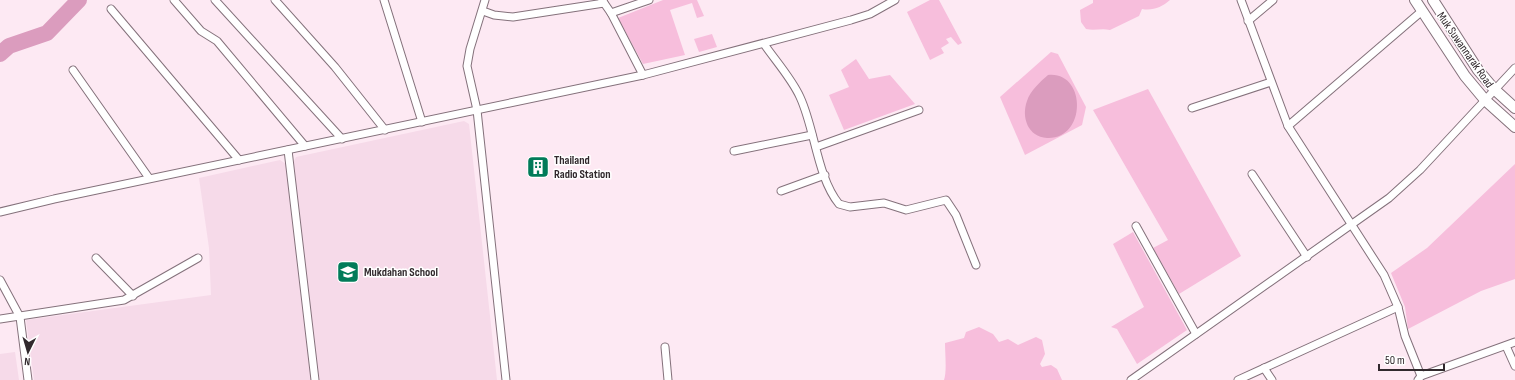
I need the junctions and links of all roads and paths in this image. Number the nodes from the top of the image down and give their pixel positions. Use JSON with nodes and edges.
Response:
{"nodes":[{"id":1,"x":174,"y":0,"type":"edge"},
{"id":2,"x":215,"y":0,"type":"edge"},
{"id":3,"x":275,"y":0,"type":"edge"},
{"id":4,"x":384,"y":0,"type":"edge"},
{"id":5,"x":485,"y":0,"type":"edge"},
{"id":6,"x":649,"y":0,"type":"edge"},
{"id":7,"x":895,"y":0,"type":"edge"},
{"id":8,"x":1241,"y":0,"type":"edge"},
{"id":9,"x":1273,"y":0,"type":"edge"},
{"id":10,"x":1415,"y":0,"type":"edge"},
{"id":11,"x":1433,"y":0,"type":"edge"},
{"id":12,"x":603,"y":2,"type":"edge"},
{"id":13,"x":111,"y":9,"type":"dead end"},
{"id":14,"x":483,"y":11,"type":"junction"},
{"id":15,"x":1422,"y":11,"type":"junction"},
{"id":16,"x":611,"y":13,"type":"junction"},
{"id":17,"x":1248,"y":21,"type":"junction"},
{"id":18,"x":764,"y":44,"type":"junction"},
{"id":19,"x":1515,"y":68,"type":"edge"},
{"id":20,"x":73,"y":70,"type":"dead end"},
{"id":21,"x":643,"y":74,"type":"junction"},
{"id":22,"x":1271,"y":82,"type":"junction"},
{"id":23,"x":1494,"y":89,"type":"junction"},
{"id":24,"x":1484,"y":100,"type":"junction"},
{"id":25,"x":1192,"y":108,"type":"dead end"},
{"id":26,"x":1515,"y":108,"type":"edge"},
{"id":27,"x":477,"y":110,"type":"junction"},
{"id":28,"x":919,"y":110,"type":"dead end"},
{"id":29,"x":422,"y":122,"type":"junction"},
{"id":30,"x":1288,"y":126,"type":"junction"},
{"id":31,"x":1515,"y":126,"type":"edge"},
{"id":32,"x":385,"y":130,"type":"junction"},
{"id":33,"x":812,"y":135,"type":"junction"},
{"id":34,"x":342,"y":139,"type":"junction"},
{"id":35,"x":305,"y":146,"type":"junction"},
{"id":36,"x":816,"y":147,"type":"junction"},
{"id":37,"x":288,"y":150,"type":"junction"},
{"id":38,"x":734,"y":152,"type":"dead end"},
{"id":39,"x":239,"y":160,"type":"junction"},
{"id":40,"x":1252,"y":174,"type":"dead end"},
{"id":41,"x":825,"y":175,"type":"junction"},
{"id":42,"x":149,"y":178,"type":"junction"},
{"id":43,"x":780,"y":191,"type":"dead end"},
{"id":44,"x":0,"y":212,"type":"edge"},
{"id":45,"x":1136,"y":226,"type":"dead end"},
{"id":46,"x":1351,"y":226,"type":"junction"},
{"id":47,"x":1307,"y":257,"type":"junction"},
{"id":48,"x":96,"y":258,"type":"dead end"},
{"id":49,"x":198,"y":258,"type":"dead end"},
{"id":50,"x":976,"y":265,"type":"dead end"},
{"id":51,"x":0,"y":280,"type":"edge"},
{"id":52,"x":133,"y":296,"type":"junction"},
{"id":53,"x":1398,"y":307,"type":"junction"},
{"id":54,"x":20,"y":317,"type":"junction"},
{"id":55,"x":0,"y":319,"type":"edge"},
{"id":56,"x":1196,"y":334,"type":"junction"},
{"id":57,"x":1515,"y":342,"type":"edge"},
{"id":58,"x":1506,"y":346,"type":"junction"},
{"id":59,"x":665,"y":347,"type":"dead end"},
{"id":60,"x":1515,"y":366,"type":"edge"},
{"id":61,"x":1264,"y":368,"type":"junction"},
{"id":62,"x":1420,"y":378,"type":"edge"},
{"id":63,"x":28,"y":380,"type":"edge"},
{"id":64,"x":314,"y":380,"type":"edge"},
{"id":65,"x":506,"y":380,"type":"edge"},
{"id":66,"x":668,"y":380,"type":"edge"},
{"id":67,"x":1131,"y":380,"type":"edge"},
{"id":68,"x":1238,"y":380,"type":"edge"},
{"id":69,"x":1272,"y":380,"type":"edge"}],
"edges":[{"from":1,"to":35,"type":"street"},
{"from":2,"to":34,"type":"street"},
{"from":3,"to":32,"type":"street"},
{"from":4,"to":29,"type":"street"},
{"from":5,"to":14,"type":"street"},
{"from":6,"to":16,"type":"street"},
{"from":7,"to":18,"type":"street"},
{"from":8,"to":17,"type":"street"},
{"from":9,"to":17,"type":"street"},
{"from":10,"to":15,"type":"main road","name":"Muk Suwannarak Road"},
{"from":11,"to":23,"type":"main road","name":"Muk Suwannarak Road"},
{"from":12,"to":14,"type":"street"},
{"from":12,"to":16,"type":"street"},
{"from":13,"to":39,"type":"street"},
{"from":14,"to":27,"type":"street"},
{"from":15,"to":24,"type":"main road","name":"Muk Suwannarak Road"},
{"from":15,"to":30,"type":"street"},
{"from":16,"to":21,"type":"street"},
{"from":17,"to":22,"type":"street"},
{"from":18,"to":21,"type":"street"},
{"from":18,"to":33,"type":"street"},
{"from":19,"to":23,"type":"street"},
{"from":20,"to":42,"type":"street"},
{"from":21,"to":27,"type":"street"},
{"from":22,"to":25,"type":"street"},
{"from":22,"to":30,"type":"street"},
{"from":23,"to":24,"type":"street"},
{"from":23,"to":26,"type":"main road","name":"Muk Suwannarak Road"},
{"from":24,"to":31,"type":"main road","name":"Muk Suwannarak Road"},
{"from":24,"to":46,"type":"street"},
{"from":27,"to":29,"type":"street"},
{"from":27,"to":65,"type":"street"},
{"from":28,"to":36,"type":"street"},
{"from":29,"to":32,"type":"street"},
{"from":30,"to":46,"type":"street"},
{"from":32,"to":34,"type":"street"},
{"from":33,"to":36,"type":"street"},
{"from":33,"to":38,"type":"street"},
{"from":34,"to":35,"type":"street"},
{"from":35,"to":37,"type":"street"},
{"from":36,"to":41,"type":"street"},
{"from":37,"to":39,"type":"street"},
{"from":37,"to":64,"type":"street"},
{"from":39,"to":42,"type":"street"},
{"from":40,"to":47,"type":"street"},
{"from":41,"to":43,"type":"street"},
{"from":41,"to":50,"type":"street"},
{"from":42,"to":44,"type":"street"},
{"from":45,"to":56,"type":"street"},
{"from":46,"to":47,"type":"street"},
{"from":46,"to":53,"type":"street"},
{"from":47,"to":56,"type":"street"},
{"from":48,"to":52,"type":"street"},
{"from":49,"to":52,"type":"street"},
{"from":51,"to":54,"type":"street"},
{"from":52,"to":54,"type":"street"},
{"from":53,"to":61,"type":"street"},
{"from":53,"to":62,"type":"street"},
{"from":54,"to":55,"type":"street"},
{"from":54,"to":63,"type":"street"},
{"from":56,"to":67,"type":"street"},
{"from":57,"to":58,"type":"street"},
{"from":58,"to":60,"type":"street"},
{"from":58,"to":62,"type":"street"},
{"from":59,"to":66,"type":"street"},
{"from":61,"to":68,"type":"street"},
{"from":61,"to":69,"type":"street"}]}
